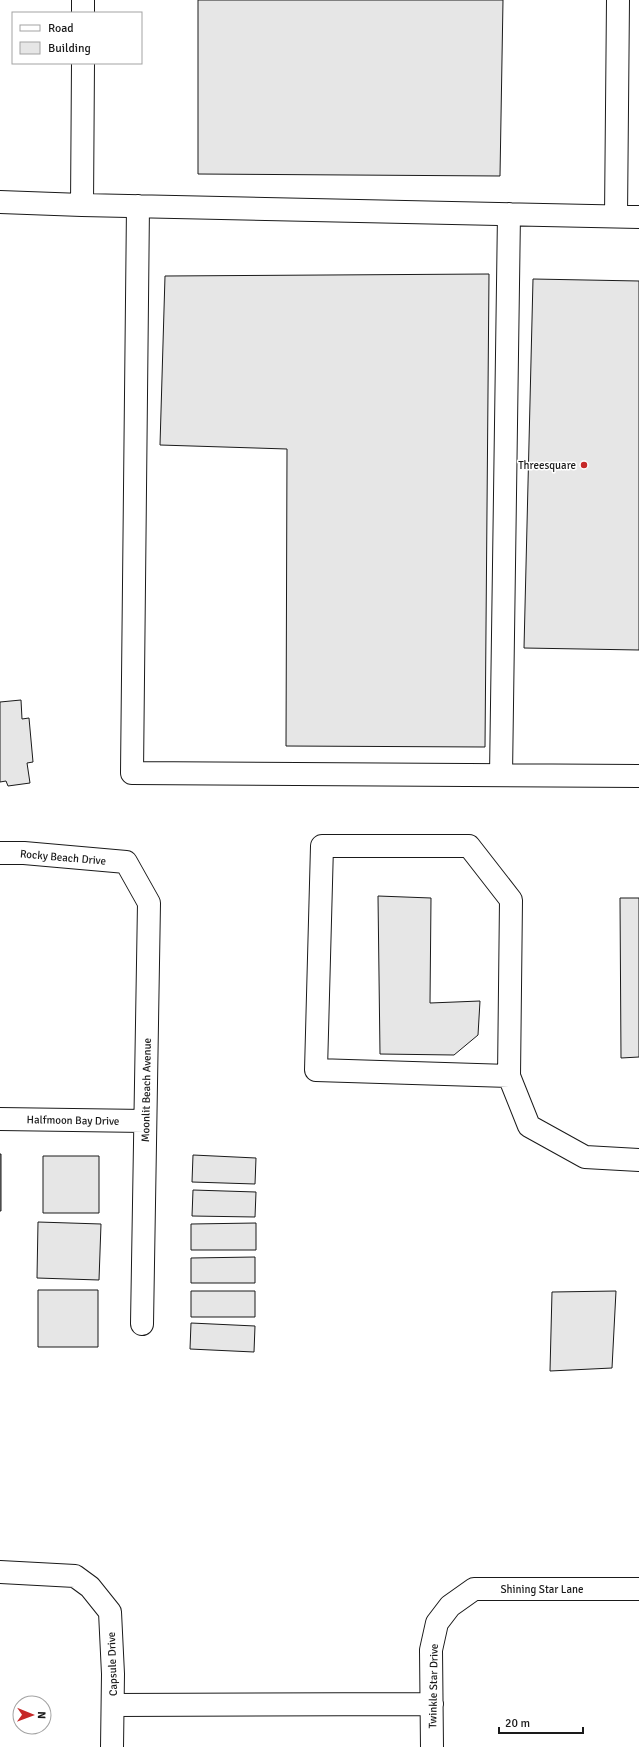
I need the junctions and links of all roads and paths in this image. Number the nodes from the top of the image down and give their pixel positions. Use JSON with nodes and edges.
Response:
{"nodes":[{"id":1,"x":83,"y":0,"type":"edge"},
{"id":2,"x":618,"y":0,"type":"edge"},
{"id":3,"x":83,"y":12,"type":"edge"},
{"id":4,"x":83,"y":64,"type":"edge"},
{"id":5,"x":0,"y":202,"type":"edge"},
{"id":6,"x":82,"y":205,"type":"junction"},
{"id":7,"x":138,"y":206,"type":"junction"},
{"id":8,"x":509,"y":214,"type":"junction"},
{"id":9,"x":616,"y":216,"type":"junction"},
{"id":10,"x":639,"y":217,"type":"edge"},
{"id":11,"x":501,"y":775,"type":"junction"},
{"id":12,"x":639,"y":776,"type":"edge"},
{"id":13,"x":0,"y":852,"type":"edge"},
{"id":14,"x":126,"y":862,"type":"joint"},
{"id":15,"x":509,"y":1076,"type":"junction"},
{"id":16,"x":0,"y":1119,"type":"edge"},
{"id":17,"x":145,"y":1121,"type":"junction"},
{"id":18,"x":639,"y":1160,"type":"edge"},
{"id":19,"x":142,"y":1324,"type":"dead end"},
{"id":20,"x":0,"y":1572,"type":"edge"},
{"id":21,"x":639,"y":1589,"type":"edge"},
{"id":22,"x":450,"y":1606,"type":"joint"},
{"id":23,"x":432,"y":1704,"type":"junction"},
{"id":24,"x":113,"y":1705,"type":"junction"},
{"id":25,"x":112,"y":1747,"type":"edge"},
{"id":26,"x":432,"y":1747,"type":"edge"}],
"edges":[{"from":1,"to":3,"type":"street"},
{"from":2,"to":9,"type":"street"},
{"from":4,"to":6,"type":"street"},
{"from":5,"to":6,"type":"street"},
{"from":6,"to":7,"type":"street"},
{"from":7,"to":8,"type":"street"},
{"from":7,"to":11,"type":"street"},
{"from":8,"to":9,"type":"street"},
{"from":8,"to":11,"type":"street"},
{"from":9,"to":10,"type":"street"},
{"from":11,"to":12,"type":"street"},
{"from":13,"to":14,"type":"street","name":"Rocky Beach Drive"},
{"from":14,"to":17,"type":"street","name":"Moonlit Beach Avenue"},
{"from":15,"to":15,"type":"street"},
{"from":15,"to":18,"type":"street"},
{"from":16,"to":17,"type":"street","name":"Halfmoon Bay Drive"},
{"from":17,"to":19,"type":"street","name":"Moonlit Beach Avenue"},
{"from":20,"to":24,"type":"street","name":"Capsule Drive"},
{"from":21,"to":22,"type":"street","name":"Shining Star Lane"},
{"from":22,"to":23,"type":"street","name":"Twinkle Star Drive"},
{"from":23,"to":24,"type":"street"},
{"from":23,"to":26,"type":"street","name":"Twinkle Star Drive"},
{"from":24,"to":25,"type":"street","name":"Capsule Drive"}]}
